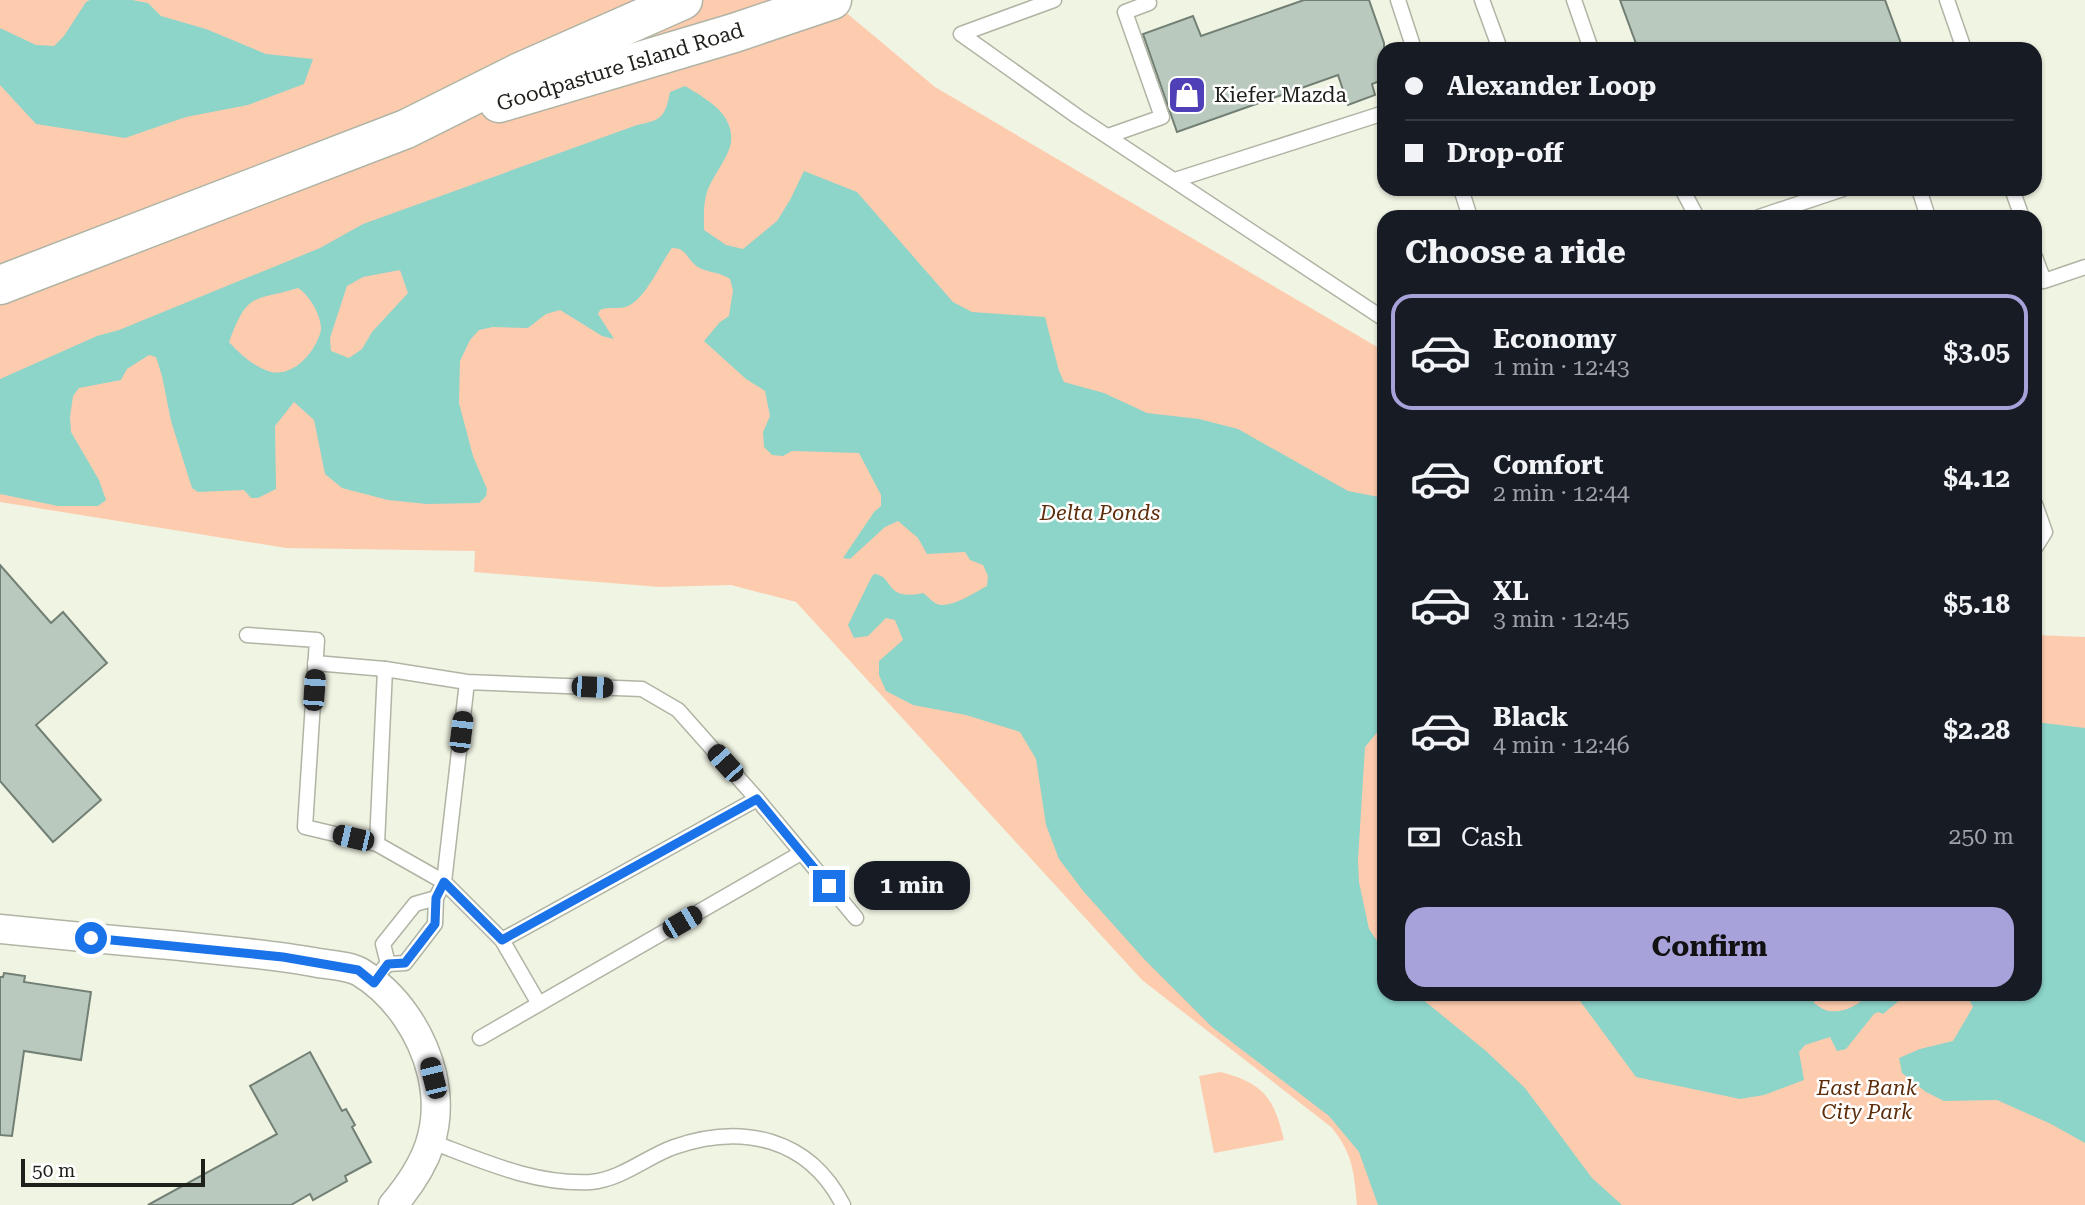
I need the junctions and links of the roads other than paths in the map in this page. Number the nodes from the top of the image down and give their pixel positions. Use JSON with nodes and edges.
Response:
{"nodes":[{"id":1,"x":683,"y":0,"type":"edge"},
{"id":2,"x":832,"y":0,"type":"edge"},
{"id":3,"x":1054,"y":0,"type":"edge"},
{"id":4,"x":1148,"y":0,"type":"edge"},
{"id":5,"x":1398,"y":0,"type":"edge"},
{"id":6,"x":1482,"y":0,"type":"edge"},
{"id":7,"x":1574,"y":0,"type":"edge"},
{"id":8,"x":1947,"y":0,"type":"edge"},
{"id":9,"x":1412,"y":42,"type":"edge"},
{"id":10,"x":1497,"y":42,"type":"edge"},
{"id":11,"x":1589,"y":42,"type":"edge"},
{"id":12,"x":1962,"y":42,"type":"edge"},
{"id":13,"x":1377,"y":115,"type":"edge"},
{"id":14,"x":406,"y":129,"type":"junction"},
{"id":15,"x":1108,"y":136,"type":"junction"},
{"id":16,"x":1175,"y":180,"type":"junction"},
{"id":17,"x":1822,"y":196,"type":"edge"},
{"id":18,"x":1780,"y":210,"type":"edge"},
{"id":19,"x":2085,"y":267,"type":"edge"},
{"id":20,"x":2042,"y":276,"type":"edge"},
{"id":21,"x":0,"y":285,"type":"edge"},
{"id":22,"x":1377,"y":314,"type":"edge"},
{"id":23,"x":247,"y":635,"type":"dead end"},
{"id":24,"x":316,"y":663,"type":"junction"},
{"id":25,"x":385,"y":669,"type":"junction"},
{"id":26,"x":467,"y":682,"type":"junction"},
{"id":27,"x":757,"y":799,"type":"junction"},
{"id":28,"x":377,"y":844,"type":"junction"},
{"id":29,"x":801,"y":853,"type":"junction"},
{"id":30,"x":444,"y":882,"type":"junction"},
{"id":31,"x":436,"y":898,"type":"junction"},
{"id":32,"x":856,"y":918,"type":"dead end"},
{"id":33,"x":0,"y":929,"type":"edge"},
{"id":34,"x":502,"y":940,"type":"junction"},
{"id":35,"x":381,"y":973,"type":"junction"},
{"id":36,"x":539,"y":1004,"type":"junction"},
{"id":37,"x":480,"y":1038,"type":"dead end"},
{"id":38,"x":432,"y":1142,"type":"junction"},
{"id":39,"x":393,"y":1205,"type":"edge"},
{"id":40,"x":843,"y":1205,"type":"edge"}],
"edges":[{"from":1,"to":14,"type":"main road","name":"Goodpasture Island Road"},
{"from":2,"to":14,"type":"main road","name":"Goodpasture Island Road"},
{"from":3,"to":15,"type":"lane"},
{"from":4,"to":15,"type":"lane"},
{"from":5,"to":9,"type":"lane"},
{"from":6,"to":10,"type":"lane"},
{"from":7,"to":11,"type":"lane"},
{"from":8,"to":12,"type":"lane"},
{"from":13,"to":16,"type":"lane"},
{"from":14,"to":21,"type":"main road","name":"Goodpasture Island Road"},
{"from":15,"to":16,"type":"lane"},
{"from":16,"to":22,"type":"lane"},
{"from":17,"to":18,"type":"lane"},
{"from":19,"to":20,"type":"lane"},
{"from":23,"to":24,"type":"lane"},
{"from":24,"to":25,"type":"lane"},
{"from":24,"to":28,"type":"lane"},
{"from":25,"to":26,"type":"lane"},
{"from":25,"to":28,"type":"lane"},
{"from":26,"to":27,"type":"lane"},
{"from":26,"to":30,"type":"lane"},
{"from":27,"to":29,"type":"lane"},
{"from":27,"to":34,"type":"lane"},
{"from":28,"to":30,"type":"lane"},
{"from":29,"to":32,"type":"lane"},
{"from":29,"to":36,"type":"lane"},
{"from":30,"to":31,"type":"lane"},
{"from":30,"to":34,"type":"lane"},
{"from":31,"to":35,"type":"lane"},
{"from":31,"to":35,"type":"lane"},
{"from":33,"to":35,"type":"street"},
{"from":34,"to":36,"type":"lane"},
{"from":35,"to":38,"type":"street"},
{"from":36,"to":37,"type":"lane"},
{"from":38,"to":39,"type":"street"},
{"from":38,"to":40,"type":"lane"}]}
